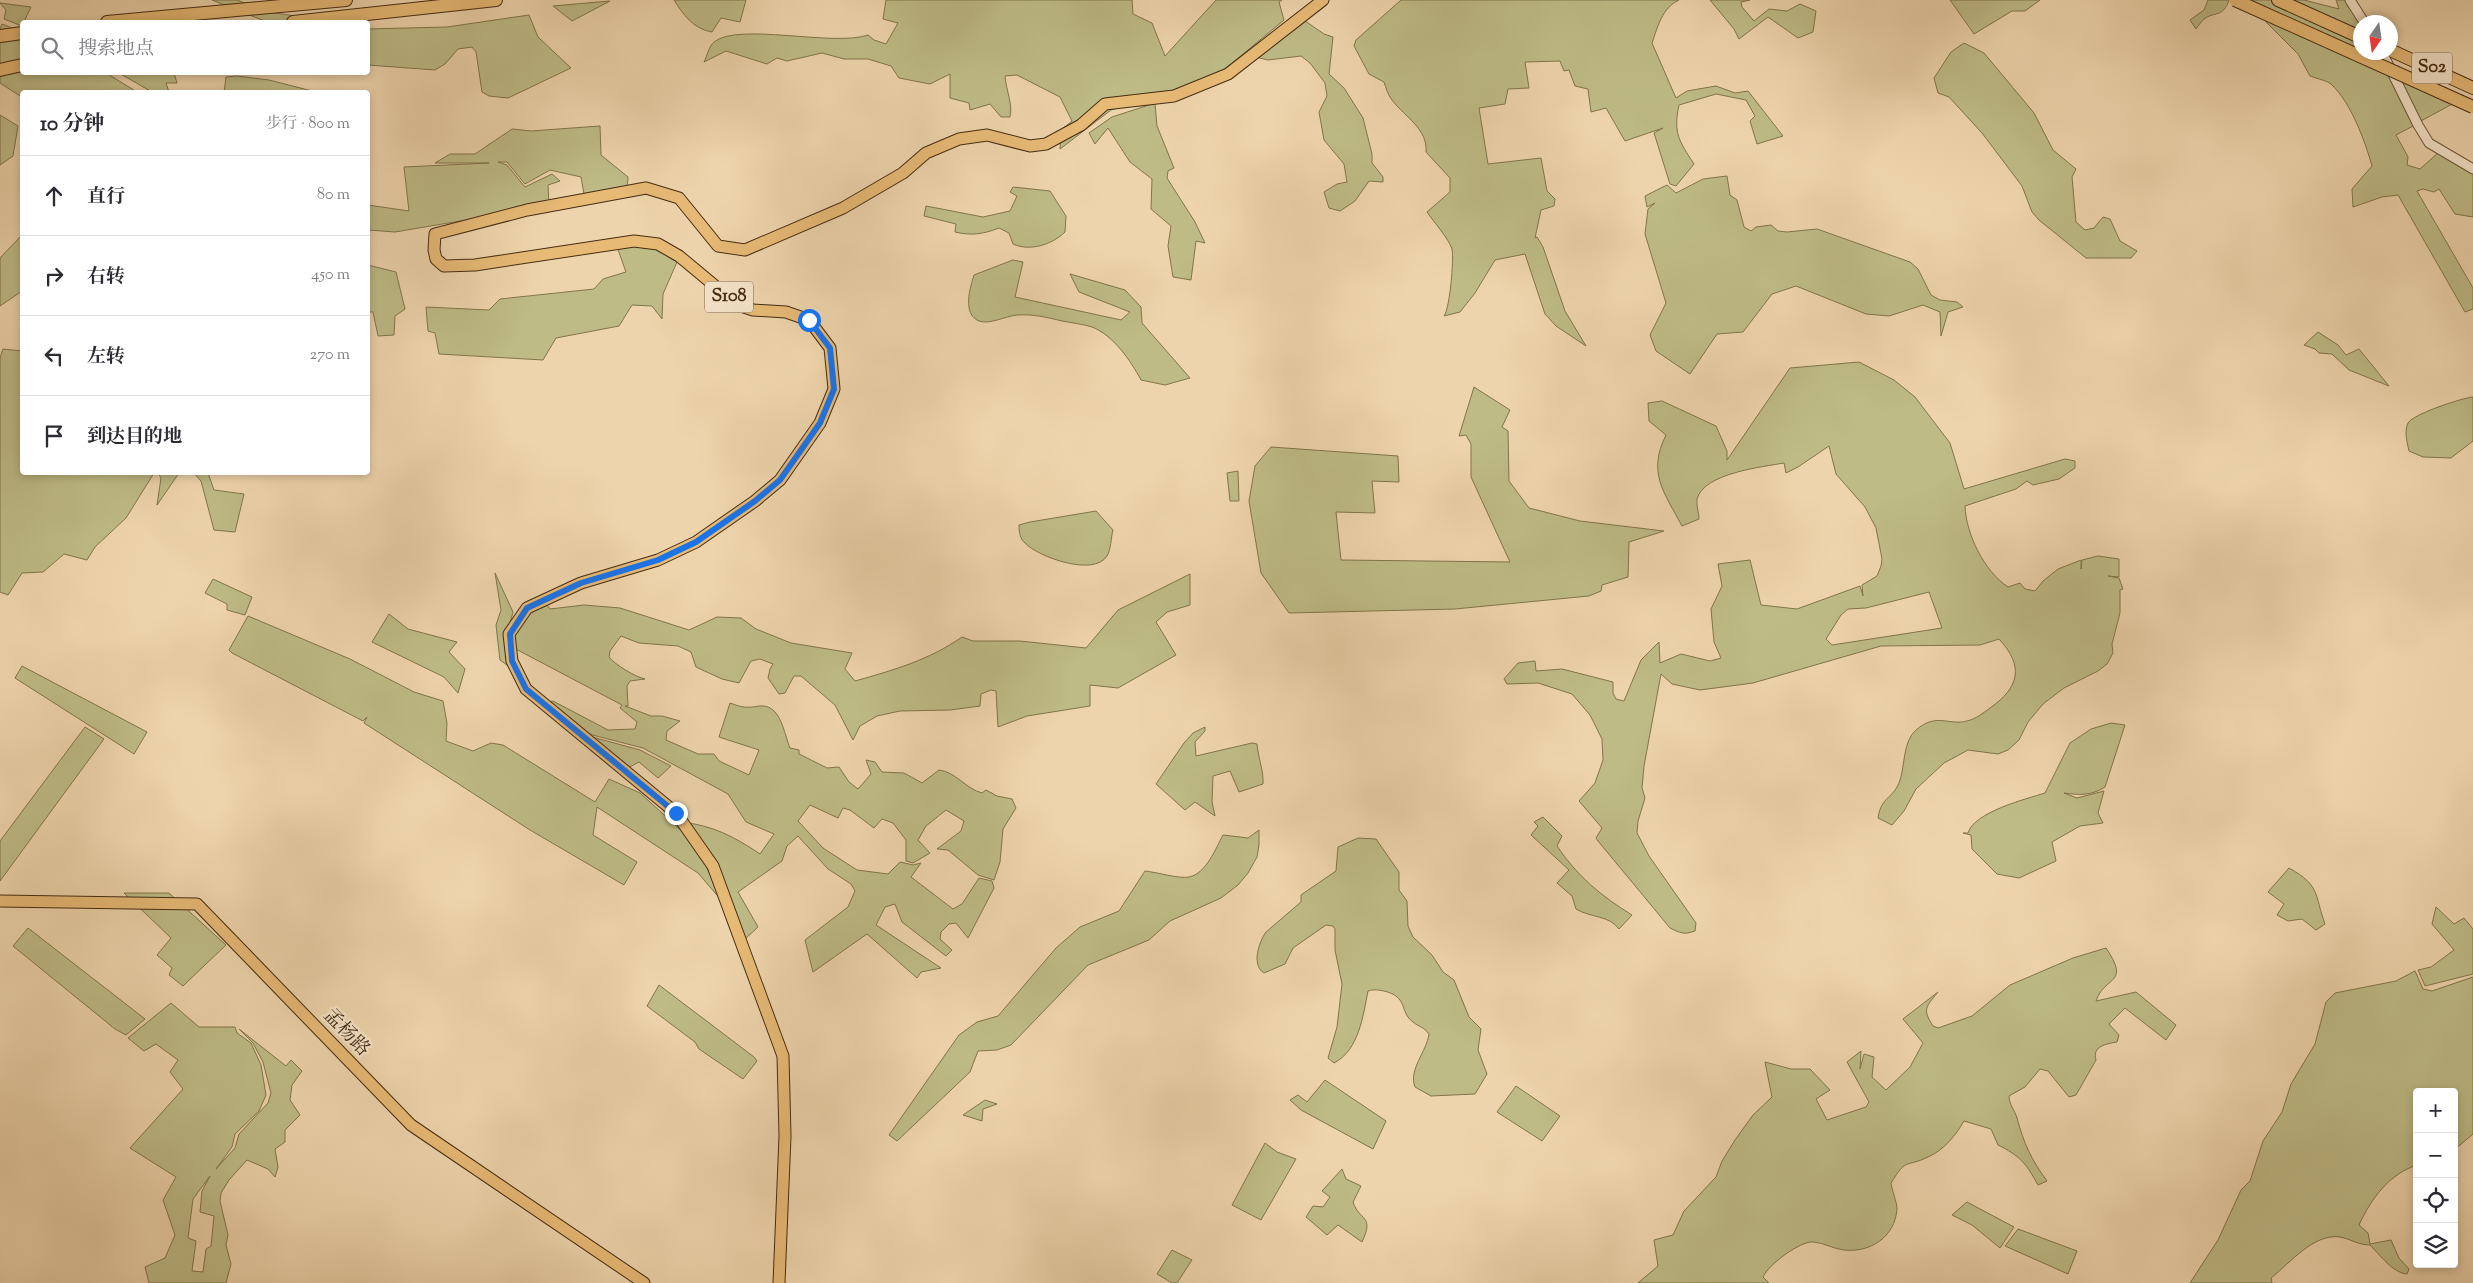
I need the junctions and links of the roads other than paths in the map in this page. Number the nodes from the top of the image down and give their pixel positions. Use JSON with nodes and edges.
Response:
{"nodes":[{"id":1,"x":346,"y":0,"type":"edge"},
{"id":2,"x":496,"y":0,"type":"edge"},
{"id":3,"x":1323,"y":0,"type":"edge"},
{"id":4,"x":2235,"y":0,"type":"edge"},
{"id":5,"x":2278,"y":0,"type":"edge"},
{"id":6,"x":2350,"y":0,"type":"edge"},
{"id":7,"x":2360,"y":15,"type":"edge"},
{"id":8,"x":128,"y":20,"type":"edge"},
{"id":9,"x":311,"y":20,"type":"edge"},
{"id":10,"x":20,"y":33,"type":"edge"},
{"id":11,"x":2353,"y":34,"type":"edge"},
{"id":12,"x":0,"y":36,"type":"edge"},
{"id":13,"x":2398,"y":54,"type":"edge"},
{"id":14,"x":2386,"y":60,"type":"edge"},
{"id":15,"x":20,"y":66,"type":"edge"},
{"id":16,"x":0,"y":70,"type":"edge"},
{"id":17,"x":2473,"y":88,"type":"edge"},
{"id":18,"x":2473,"y":107,"type":"edge"},
{"id":19,"x":2473,"y":169,"type":"edge"},
{"id":20,"x":0,"y":901,"type":"edge"},
{"id":21,"x":644,"y":1283,"type":"edge"},
{"id":22,"x":779,"y":1283,"type":"edge"}],
"edges":[{"from":1,"to":8,"type":"highway"},
{"from":2,"to":9,"type":"highway"},
{"from":3,"to":22,"type":"main road","number":"S108"},
{"from":4,"to":18,"type":"highway","number":"S02","bridge":true},
{"from":5,"to":11,"type":"highway"},
{"from":6,"to":7,"type":"street"},
{"from":10,"to":12,"type":"highway"},
{"from":13,"to":17,"type":"highway","number":"S02"},
{"from":14,"to":19,"type":"street"},
{"from":15,"to":16,"type":"highway"},
{"from":20,"to":21,"type":"main road","name":"孟杨路"}]}
